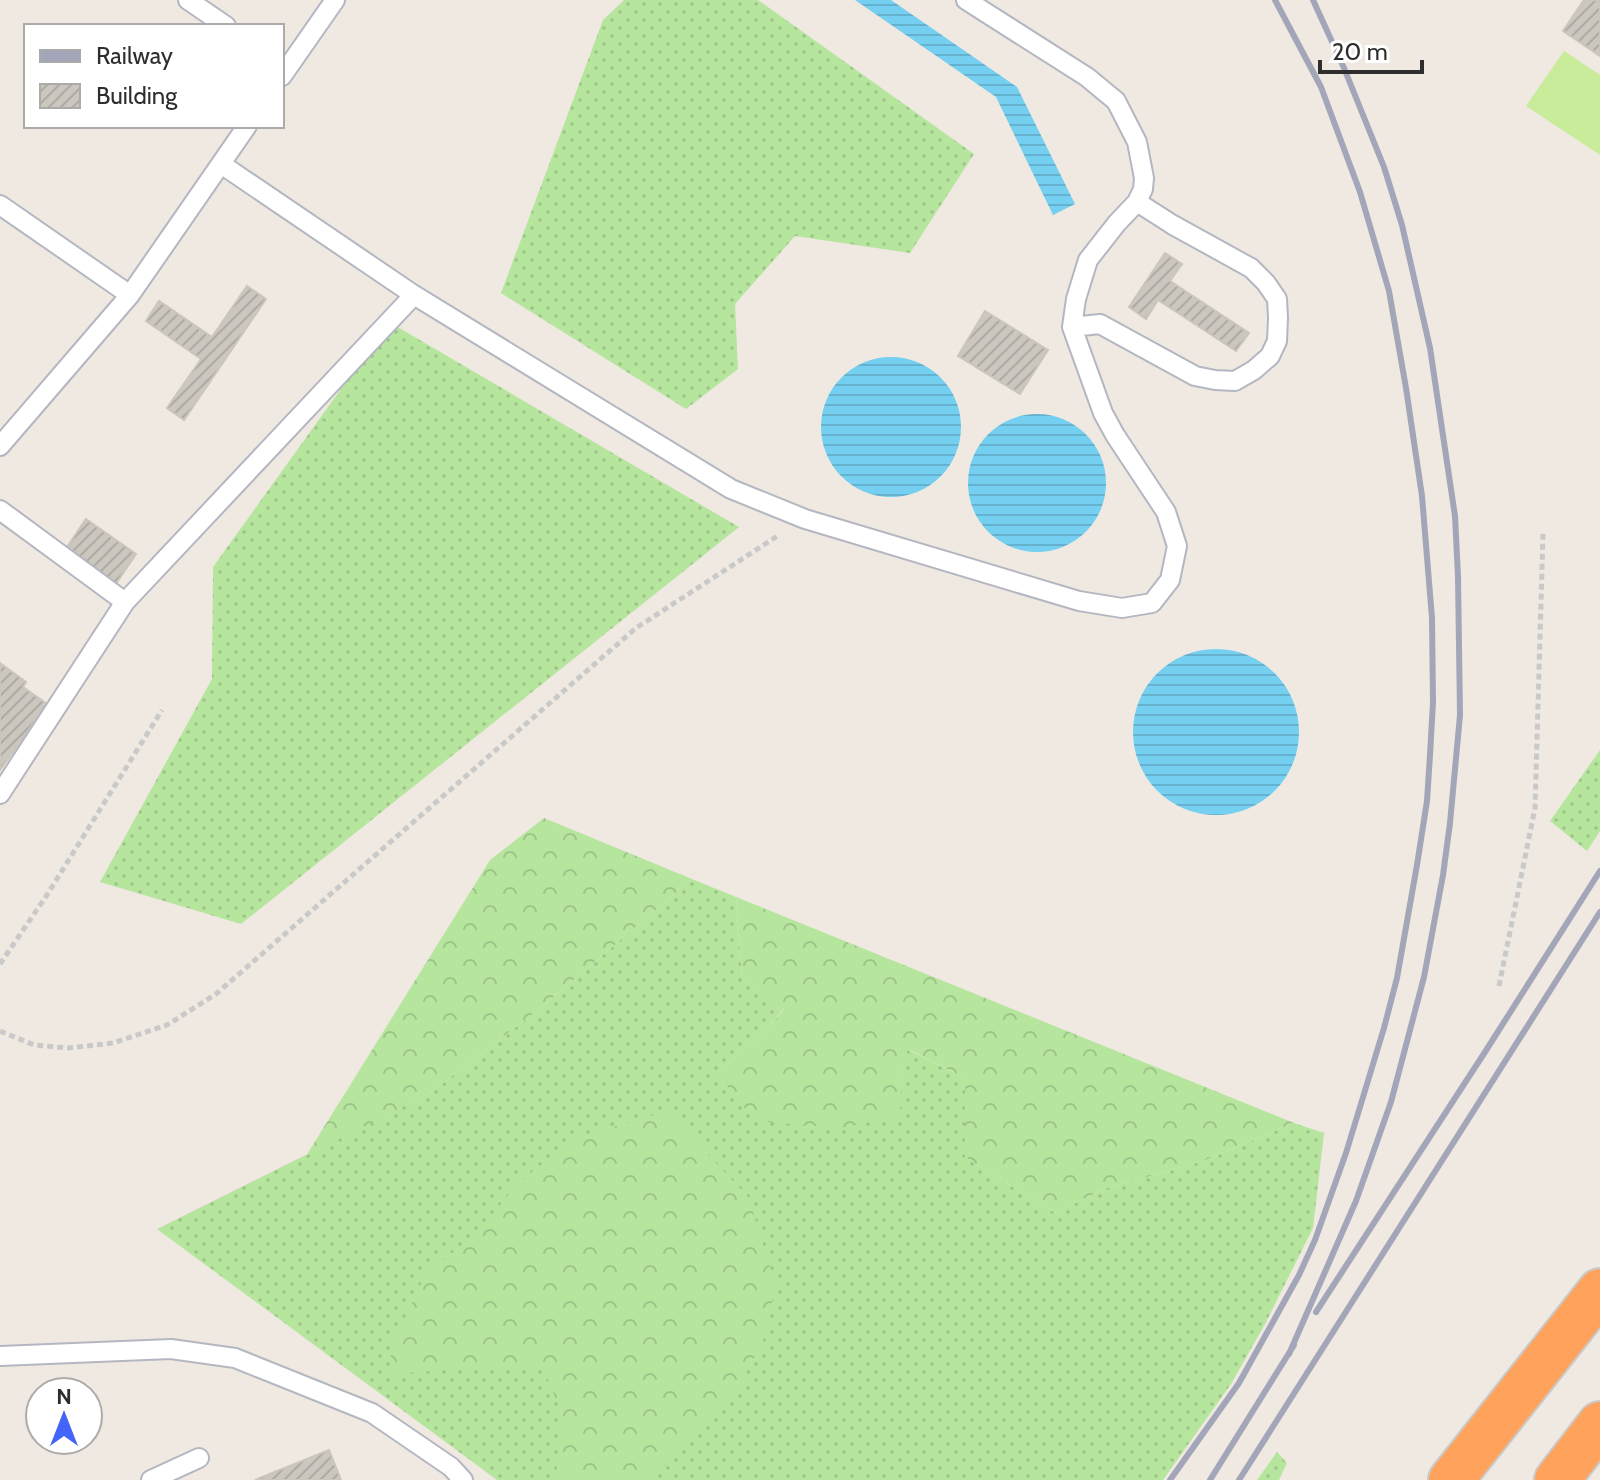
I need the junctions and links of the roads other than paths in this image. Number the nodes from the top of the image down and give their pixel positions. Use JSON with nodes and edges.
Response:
{"nodes":[{"id":1,"x":188,"y":0,"type":"edge"},
{"id":2,"x":335,"y":0,"type":"edge"},
{"id":3,"x":966,"y":0,"type":"edge"},
{"id":4,"x":223,"y":24,"type":"edge"},
{"id":5,"x":284,"y":70,"type":"edge"},
{"id":6,"x":246,"y":128,"type":"edge"},
{"id":7,"x":221,"y":164,"type":"junction"},
{"id":8,"x":1137,"y":202,"type":"junction"},
{"id":9,"x":0,"y":205,"type":"edge"},
{"id":10,"x":130,"y":295,"type":"junction"},
{"id":11,"x":414,"y":295,"type":"junction"},
{"id":12,"x":1072,"y":327,"type":"junction"},
{"id":13,"x":0,"y":446,"type":"edge"},
{"id":14,"x":0,"y":510,"type":"edge"},
{"id":15,"x":125,"y":602,"type":"junction"},
{"id":16,"x":0,"y":794,"type":"edge"},
{"id":17,"x":1600,"y":1291,"type":"edge"},
{"id":18,"x":0,"y":1356,"type":"edge"},
{"id":19,"x":1600,"y":1424,"type":"edge"},
{"id":20,"x":199,"y":1458,"type":"dead end"},
{"id":21,"x":151,"y":1480,"type":"edge"},
{"id":22,"x":463,"y":1480,"type":"edge"},
{"id":23,"x":1451,"y":1480,"type":"edge"},
{"id":24,"x":1557,"y":1480,"type":"edge"}],
"edges":[{"from":1,"to":4,"type":"lane"},
{"from":2,"to":5,"type":"lane"},
{"from":3,"to":8,"type":"lane"},
{"from":6,"to":7,"type":"lane"},
{"from":7,"to":10,"type":"lane"},
{"from":7,"to":11,"type":"lane"},
{"from":8,"to":12,"type":"lane"},
{"from":8,"to":12,"type":"lane"},
{"from":9,"to":10,"type":"lane"},
{"from":10,"to":13,"type":"lane"},
{"from":11,"to":12,"type":"lane"},
{"from":11,"to":15,"type":"lane"},
{"from":14,"to":15,"type":"lane"},
{"from":15,"to":16,"type":"lane"},
{"from":17,"to":23,"type":"highway"},
{"from":18,"to":22,"type":"lane"},
{"from":19,"to":24,"type":"highway"},
{"from":20,"to":21,"type":"lane"}]}
